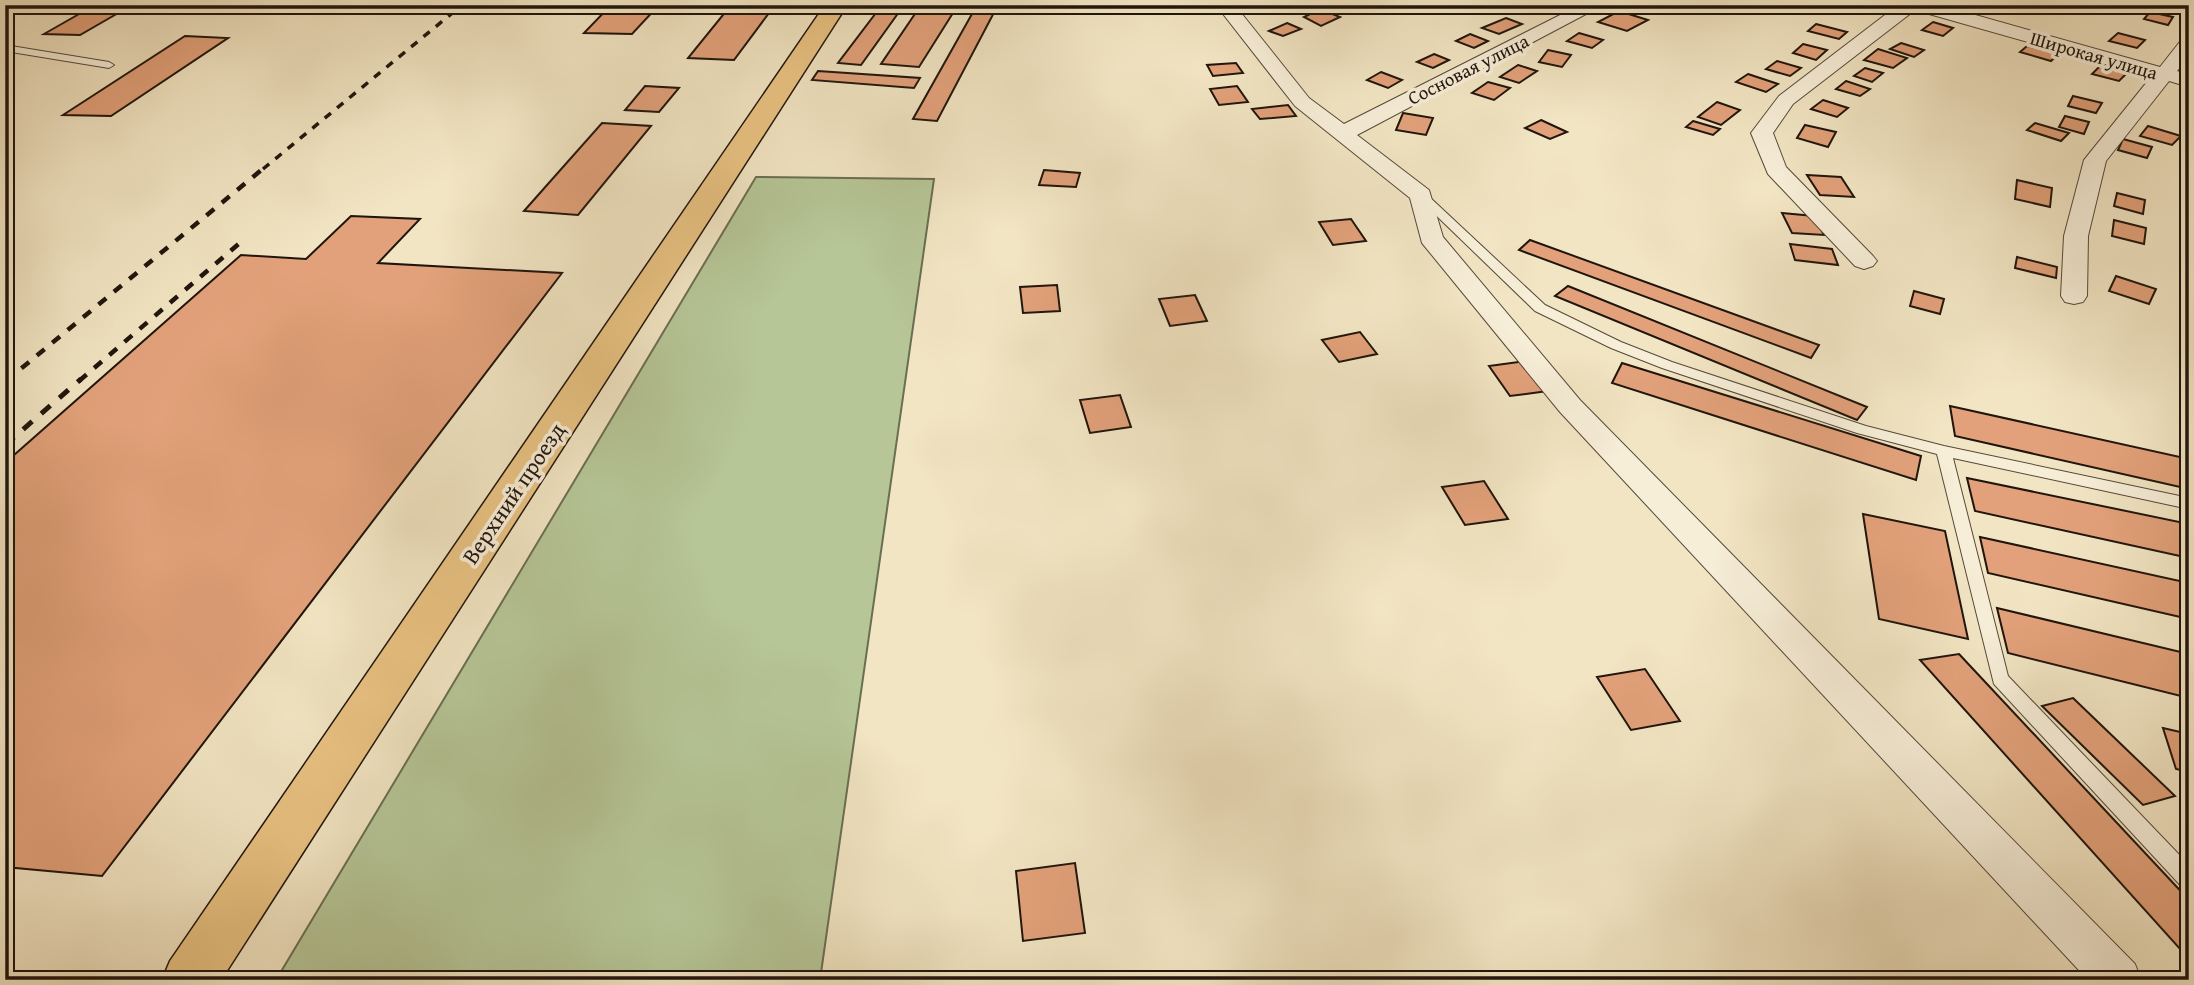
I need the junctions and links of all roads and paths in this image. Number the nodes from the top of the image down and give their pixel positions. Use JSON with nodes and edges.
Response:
{"nodes":[{"id":1,"x":836,"y":5,"type":"edge"},
{"id":2,"x":1269,"y":5,"type":"edge"},
{"id":3,"x":1594,"y":5,"type":"edge"},
{"id":4,"x":1910,"y":5,"type":"edge"},
{"id":5,"x":1919,"y":5,"type":"edge"},
{"id":6,"x":1226,"y":8,"type":"edge"},
{"id":7,"x":2189,"y":43,"type":"edge"},
{"id":8,"x":5,"y":48,"type":"edge"},
{"id":9,"x":109,"y":65,"type":"dead end"},
{"id":10,"x":2163,"y":74,"type":"junction"},
{"id":11,"x":2189,"y":81,"type":"edge"},
{"id":12,"x":1342,"y":134,"type":"junction"},
{"id":13,"x":1421,"y":195,"type":"junction"},
{"id":14,"x":1864,"y":261,"type":"dead end"},
{"id":15,"x":2074,"y":296,"type":"dead end"},
{"id":16,"x":1944,"y":451,"type":"junction"},
{"id":17,"x":2189,"y":504,"type":"edge"},
{"id":18,"x":2189,"y":880,"type":"edge"},
{"id":19,"x":189,"y":980,"type":"edge"},
{"id":20,"x":2119,"y":980,"type":"edge"}],
"edges":[{"from":1,"to":19,"type":"highway","name":"Верхний проезд"},
{"from":2,"to":6,"type":"street"},
{"from":3,"to":12,"type":"street","name":"Сосновая улица"},
{"from":4,"to":14,"type":"street"},
{"from":5,"to":10,"type":"street","name":"Широкая улица"},
{"from":6,"to":12,"type":"street"},
{"from":7,"to":10,"type":"street"},
{"from":8,"to":9,"type":"lane"},
{"from":10,"to":11,"type":"street","name":"Широкая улица"},
{"from":10,"to":15,"type":"street"},
{"from":12,"to":13,"type":"lane"},
{"from":13,"to":16,"type":"lane"},
{"from":13,"to":20,"type":"street"},
{"from":16,"to":17,"type":"lane"},
{"from":16,"to":18,"type":"lane"}]}
